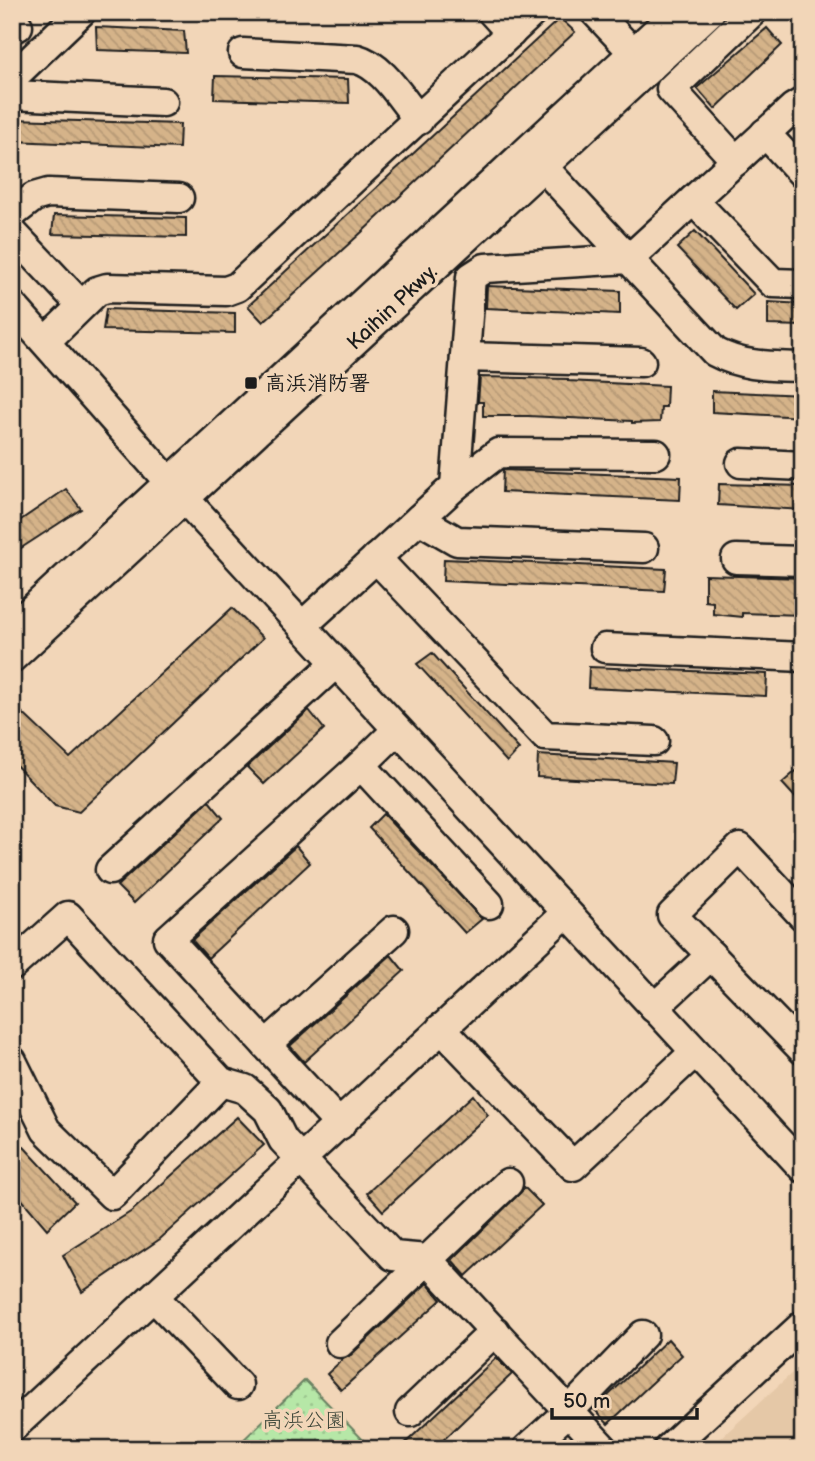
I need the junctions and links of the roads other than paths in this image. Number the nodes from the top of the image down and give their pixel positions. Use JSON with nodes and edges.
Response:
{"nodes":[{"id":1,"x":81,"y":12,"type":"edge"},
{"id":2,"x":533,"y":12,"type":"edge"},
{"id":3,"x":594,"y":12,"type":"edge"},
{"id":4,"x":677,"y":12,"type":"edge"},
{"id":5,"x":710,"y":12,"type":"edge"},
{"id":6,"x":752,"y":12,"type":"edge"},
{"id":7,"x":502,"y":23,"type":"edge"},
{"id":8,"x":243,"y":53,"type":"dead end"},
{"id":9,"x":641,"y":61,"type":"junction"},
{"id":10,"x":12,"y":78,"type":"edge"},
{"id":11,"x":12,"y":95,"type":"edge"},
{"id":12,"x":163,"y":102,"type":"dead end"},
{"id":13,"x":803,"y":102,"type":"edge"},
{"id":14,"x":419,"y":120,"type":"junction"},
{"id":15,"x":765,"y":133,"type":"junction"},
{"id":16,"x":536,"y":159,"type":"junction"},
{"id":17,"x":736,"y":161,"type":"junction"},
{"id":18,"x":803,"y":174,"type":"edge"},
{"id":19,"x":179,"y":198,"type":"dead end"},
{"id":20,"x":693,"y":200,"type":"junction"},
{"id":21,"x":12,"y":214,"type":"edge"},
{"id":22,"x":12,"y":232,"type":"edge"},
{"id":23,"x":629,"y":260,"type":"junction"},
{"id":24,"x":803,"y":284,"type":"edge"},
{"id":25,"x":12,"y":305,"type":"edge"},
{"id":26,"x":81,"y":305,"type":"junction"},
{"id":27,"x":46,"y":341,"type":"junction"},
{"id":28,"x":465,"y":358,"type":"junction"},
{"id":29,"x":641,"y":362,"type":"dead end"},
{"id":30,"x":803,"y":367,"type":"edge"},
{"id":31,"x":656,"y":454,"type":"dead end"},
{"id":32,"x":741,"y":463,"type":"dead end"},
{"id":33,"x":803,"y":466,"type":"edge"},
{"id":34,"x":455,"y":486,"type":"junction"},
{"id":35,"x":177,"y":490,"type":"junction"},
{"id":36,"x":419,"y":519,"type":"junction"},
{"id":37,"x":644,"y":548,"type":"dead end"},
{"id":38,"x":376,"y":558,"type":"junction"},
{"id":39,"x":736,"y":559,"type":"dead end"},
{"id":40,"x":803,"y":561,"type":"edge"},
{"id":41,"x":302,"y":626,"type":"junction"},
{"id":42,"x":12,"y":628,"type":"edge"},
{"id":43,"x":605,"y":648,"type":"dead end"},
{"id":44,"x":803,"y":657,"type":"edge"},
{"id":45,"x":12,"y":658,"type":"edge"},
{"id":46,"x":336,"y":663,"type":"junction"},
{"id":47,"x":397,"y":730,"type":"junction"},
{"id":48,"x":654,"y":741,"type":"dead end"},
{"id":49,"x":361,"y":765,"type":"junction"},
{"id":50,"x":110,"y":870,"type":"dead end"},
{"id":51,"x":489,"y":904,"type":"dead end"},
{"id":52,"x":566,"y":913,"type":"junction"},
{"id":53,"x":803,"y":916,"type":"edge"},
{"id":54,"x":394,"y":930,"type":"dead end"},
{"id":55,"x":711,"y":955,"type":"junction"},
{"id":56,"x":12,"y":966,"type":"edge"},
{"id":57,"x":654,"y":1008,"type":"junction"},
{"id":58,"x":442,"y":1028,"type":"junction"},
{"id":59,"x":266,"y":1045,"type":"junction"},
{"id":60,"x":803,"y":1050,"type":"edge"},
{"id":61,"x":695,"y":1052,"type":"junction"},
{"id":62,"x":12,"y":1061,"type":"edge"},
{"id":63,"x":221,"y":1082,"type":"junction"},
{"id":64,"x":340,"y":1125,"type":"junction"},
{"id":65,"x":303,"y":1160,"type":"junction"},
{"id":66,"x":803,"y":1168,"type":"edge"},
{"id":67,"x":508,"y":1183,"type":"dead end"},
{"id":68,"x":427,"y":1259,"type":"junction"},
{"id":69,"x":154,"y":1297,"type":"junction"},
{"id":70,"x":803,"y":1325,"type":"edge"},
{"id":71,"x":495,"y":1331,"type":"junction"},
{"id":72,"x":643,"y":1335,"type":"dead end"},
{"id":73,"x":340,"y":1343,"type":"dead end"},
{"id":74,"x":238,"y":1385,"type":"dead end"},
{"id":75,"x":569,"y":1410,"type":"junction"},
{"id":76,"x":410,"y":1412,"type":"dead end"},
{"id":77,"x":12,"y":1428,"type":"edge"},
{"id":78,"x":527,"y":1449,"type":"edge"},
{"id":79,"x":604,"y":1449,"type":"edge"},
{"id":80,"x":668,"y":1449,"type":"edge"}],
"edges":[{"from":1,"to":10,"type":"street"},
{"from":2,"to":7,"type":"street"},
{"from":3,"to":9,"type":"street"},
{"from":4,"to":9,"type":"street","name":"Kaihin Pkwy."},
{"from":5,"to":9,"type":"street","name":"Kaihin Pkwy."},
{"from":6,"to":17,"type":"street"},
{"from":7,"to":14,"type":"street"},
{"from":8,"to":14,"type":"street"},
{"from":9,"to":16,"type":"street","name":"Kaihin Pkwy."},
{"from":11,"to":12,"type":"street"},
{"from":13,"to":15,"type":"street"},
{"from":14,"to":26,"type":"street"},
{"from":15,"to":17,"type":"street"},
{"from":15,"to":18,"type":"street"},
{"from":16,"to":23,"type":"street"},
{"from":16,"to":35,"type":"street","name":"Kaihin Pkwy."},
{"from":17,"to":20,"type":"street"},
{"from":19,"to":21,"type":"street"},
{"from":20,"to":23,"type":"street"},
{"from":20,"to":24,"type":"street"},
{"from":22,"to":26,"type":"street"},
{"from":23,"to":28,"type":"street"},
{"from":23,"to":30,"type":"street"},
{"from":25,"to":27,"type":"street"},
{"from":26,"to":27,"type":"street"},
{"from":27,"to":35,"type":"street"},
{"from":28,"to":29,"type":"street"},
{"from":28,"to":34,"type":"street"},
{"from":31,"to":34,"type":"street"},
{"from":32,"to":33,"type":"street"},
{"from":34,"to":36,"type":"street"},
{"from":35,"to":41,"type":"street"},
{"from":35,"to":42,"type":"street","name":"Kaihin Pkwy."},
{"from":35,"to":45,"type":"street","name":"Kaihin Pkwy."},
{"from":36,"to":37,"type":"street"},
{"from":36,"to":38,"type":"street"},
{"from":38,"to":41,"type":"street"},
{"from":38,"to":48,"type":"street"},
{"from":39,"to":40,"type":"street"},
{"from":41,"to":46,"type":"street"},
{"from":43,"to":44,"type":"street"},
{"from":46,"to":47,"type":"street"},
{"from":46,"to":50,"type":"street"},
{"from":47,"to":49,"type":"street"},
{"from":47,"to":52,"type":"street"},
{"from":49,"to":51,"type":"street"},
{"from":49,"to":59,"type":"street"},
{"from":52,"to":57,"type":"street"},
{"from":52,"to":58,"type":"street"},
{"from":53,"to":55,"type":"street"},
{"from":54,"to":59,"type":"street"},
{"from":55,"to":57,"type":"street"},
{"from":55,"to":60,"type":"street"},
{"from":56,"to":63,"type":"street"},
{"from":57,"to":61,"type":"street"},
{"from":58,"to":61,"type":"street"},
{"from":58,"to":64,"type":"street"},
{"from":59,"to":64,"type":"street"},
{"from":61,"to":66,"type":"street"},
{"from":62,"to":63,"type":"street"},
{"from":63,"to":65,"type":"street"},
{"from":64,"to":65,"type":"street"},
{"from":65,"to":68,"type":"street"},
{"from":65,"to":69,"type":"street"},
{"from":67,"to":68,"type":"street"},
{"from":68,"to":71,"type":"street"},
{"from":68,"to":73,"type":"street"},
{"from":69,"to":74,"type":"street"},
{"from":69,"to":77,"type":"street"},
{"from":70,"to":80,"type":"street"},
{"from":71,"to":75,"type":"street"},
{"from":71,"to":76,"type":"street"},
{"from":72,"to":75,"type":"street"},
{"from":75,"to":78,"type":"street"},
{"from":75,"to":79,"type":"street"}]}
